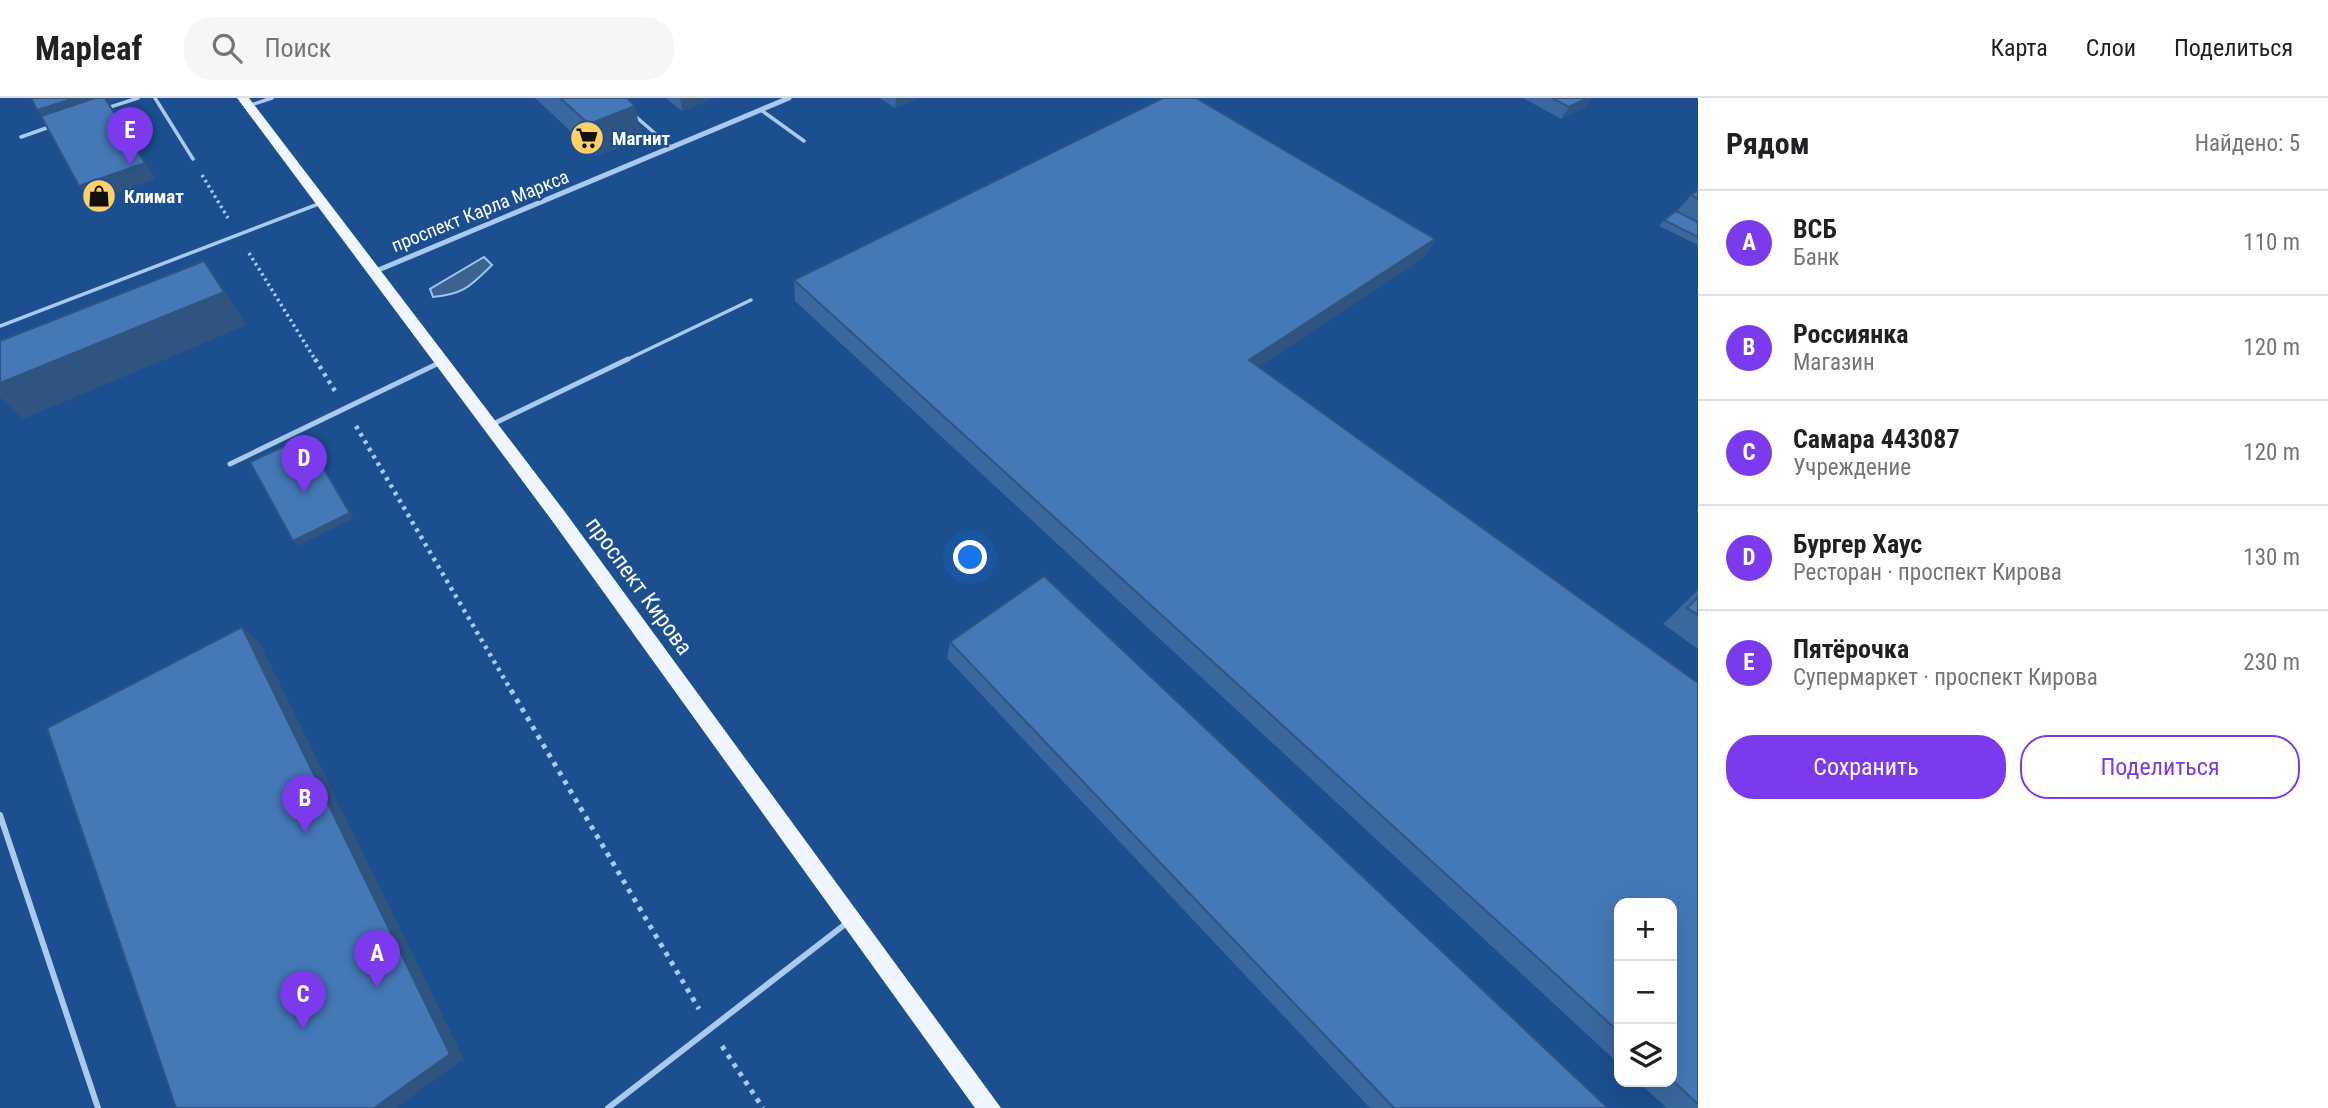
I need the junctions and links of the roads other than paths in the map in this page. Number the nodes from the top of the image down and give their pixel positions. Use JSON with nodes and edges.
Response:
{"nodes":[{"id":1,"x":138,"y":98,"type":"edge"},
{"id":2,"x":155,"y":98,"type":"edge"},
{"id":3,"x":272,"y":98,"type":"edge"},
{"id":4,"x":789,"y":98,"type":"edge"},
{"id":5,"x":246,"y":102,"type":"edge"},
{"id":6,"x":761,"y":110,"type":"junction"},
{"id":7,"x":99,"y":111,"type":"edge"},
{"id":8,"x":634,"y":115,"type":"dead end"},
{"id":9,"x":60,"y":124,"type":"edge"},
{"id":10,"x":22,"y":136,"type":"dead end"},
{"id":11,"x":804,"y":141,"type":"dead end"},
{"id":12,"x":672,"y":148,"type":"junction"},
{"id":13,"x":193,"y":159,"type":"road end"},
{"id":14,"x":324,"y":202,"type":"junction"},
{"id":15,"x":376,"y":271,"type":"junction"},
{"id":16,"x":751,"y":300,"type":"dead end"},
{"id":17,"x":0,"y":326,"type":"edge"},
{"id":18,"x":441,"y":362,"type":"junction"},
{"id":19,"x":488,"y":427,"type":"junction"},
{"id":20,"x":230,"y":464,"type":"dead end"},
{"id":21,"x":0,"y":815,"type":"edge"},
{"id":22,"x":850,"y":920,"type":"junction"},
{"id":23,"x":98,"y":1108,"type":"edge"},
{"id":24,"x":608,"y":1108,"type":"edge"},
{"id":25,"x":989,"y":1108,"type":"edge"}],
"edges":[{"from":1,"to":7,"type":"lane"},
{"from":2,"to":13,"type":"lane"},
{"from":3,"to":5,"type":"lane"},
{"from":4,"to":6,"type":"street","name":"проспект Карла Маркса"},
{"from":5,"to":14,"type":"main road","name":"проспект Кирова"},
{"from":6,"to":11,"type":"lane"},
{"from":6,"to":12,"type":"street","name":"проспект Карла Маркса"},
{"from":8,"to":12,"type":"lane"},
{"from":9,"to":10,"type":"lane"},
{"from":12,"to":15,"type":"street","name":"проспект Карла Маркса"},
{"from":14,"to":15,"type":"main road","name":"проспект Кирова"},
{"from":14,"to":17,"type":"lane"},
{"from":15,"to":18,"type":"main road","name":"проспект Кирова"},
{"from":16,"to":19,"type":"lane"},
{"from":18,"to":19,"type":"main road","name":"проспект Кирова"},
{"from":18,"to":20,"type":"lane"},
{"from":19,"to":22,"type":"main road","name":"проспект Кирова"},
{"from":21,"to":23,"type":"lane"},
{"from":22,"to":24,"type":"lane"},
{"from":22,"to":25,"type":"main road","name":"проспект Кирова"}]}
